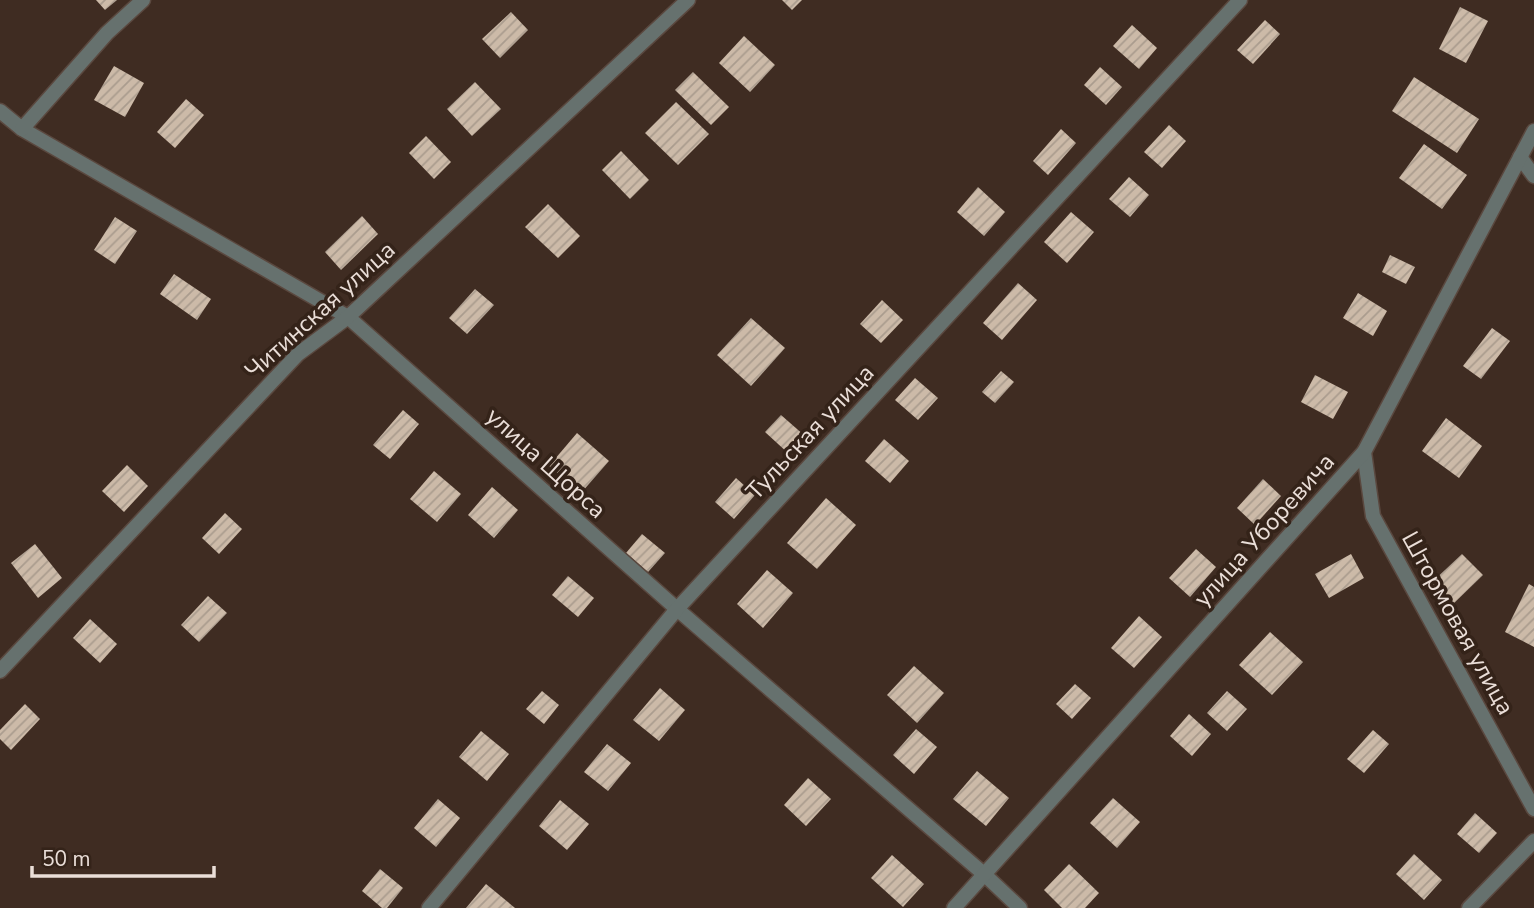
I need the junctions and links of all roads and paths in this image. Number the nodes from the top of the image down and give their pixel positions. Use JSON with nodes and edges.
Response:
{"nodes":[{"id":1,"x":143,"y":0,"type":"edge"},
{"id":2,"x":688,"y":0,"type":"edge"},
{"id":3,"x":1240,"y":0,"type":"edge"},
{"id":4,"x":0,"y":111,"type":"edge"},
{"id":5,"x":22,"y":128,"type":"junction"},
{"id":6,"x":1534,"y":131,"type":"edge"},
{"id":7,"x":1520,"y":157,"type":"junction"},
{"id":8,"x":1534,"y":176,"type":"edge"},
{"id":9,"x":348,"y":317,"type":"junction"},
{"id":10,"x":1364,"y":452,"type":"junction"},
{"id":11,"x":677,"y":609,"type":"junction"},
{"id":12,"x":0,"y":671,"type":"edge"},
{"id":13,"x":1534,"y":809,"type":"edge"},
{"id":14,"x":1534,"y":841,"type":"edge"},
{"id":15,"x":985,"y":875,"type":"junction"},
{"id":16,"x":429,"y":908,"type":"edge"},
{"id":17,"x":954,"y":908,"type":"edge"},
{"id":18,"x":1020,"y":908,"type":"edge"},
{"id":19,"x":1469,"y":908,"type":"edge"}],
"edges":[{"from":1,"to":5,"type":"street"},
{"from":2,"to":9,"type":"street","name":"Читинская улица"},
{"from":3,"to":11,"type":"street","name":"Тульская улица"},
{"from":4,"to":5,"type":"street","name":"улица Щорса"},
{"from":5,"to":9,"type":"street","name":"улица Щорса"},
{"from":6,"to":7,"type":"street","name":"улица Уборевича"},
{"from":7,"to":8,"type":"street"},
{"from":7,"to":10,"type":"street","name":"улица Уборевича"},
{"from":9,"to":11,"type":"street","name":"улица Щорса"},
{"from":9,"to":12,"type":"street","name":"Читинская улица"},
{"from":10,"to":13,"type":"street","name":"Штормовая улица"},
{"from":10,"to":15,"type":"street","name":"улица Уборевича"},
{"from":11,"to":15,"type":"street","name":"улица Щорса"},
{"from":11,"to":16,"type":"street","name":"Тульская улица"},
{"from":14,"to":19,"type":"street"},
{"from":15,"to":17,"type":"street","name":"улица Уборевича"},
{"from":15,"to":18,"type":"street","name":"улица Щорса"}]}
